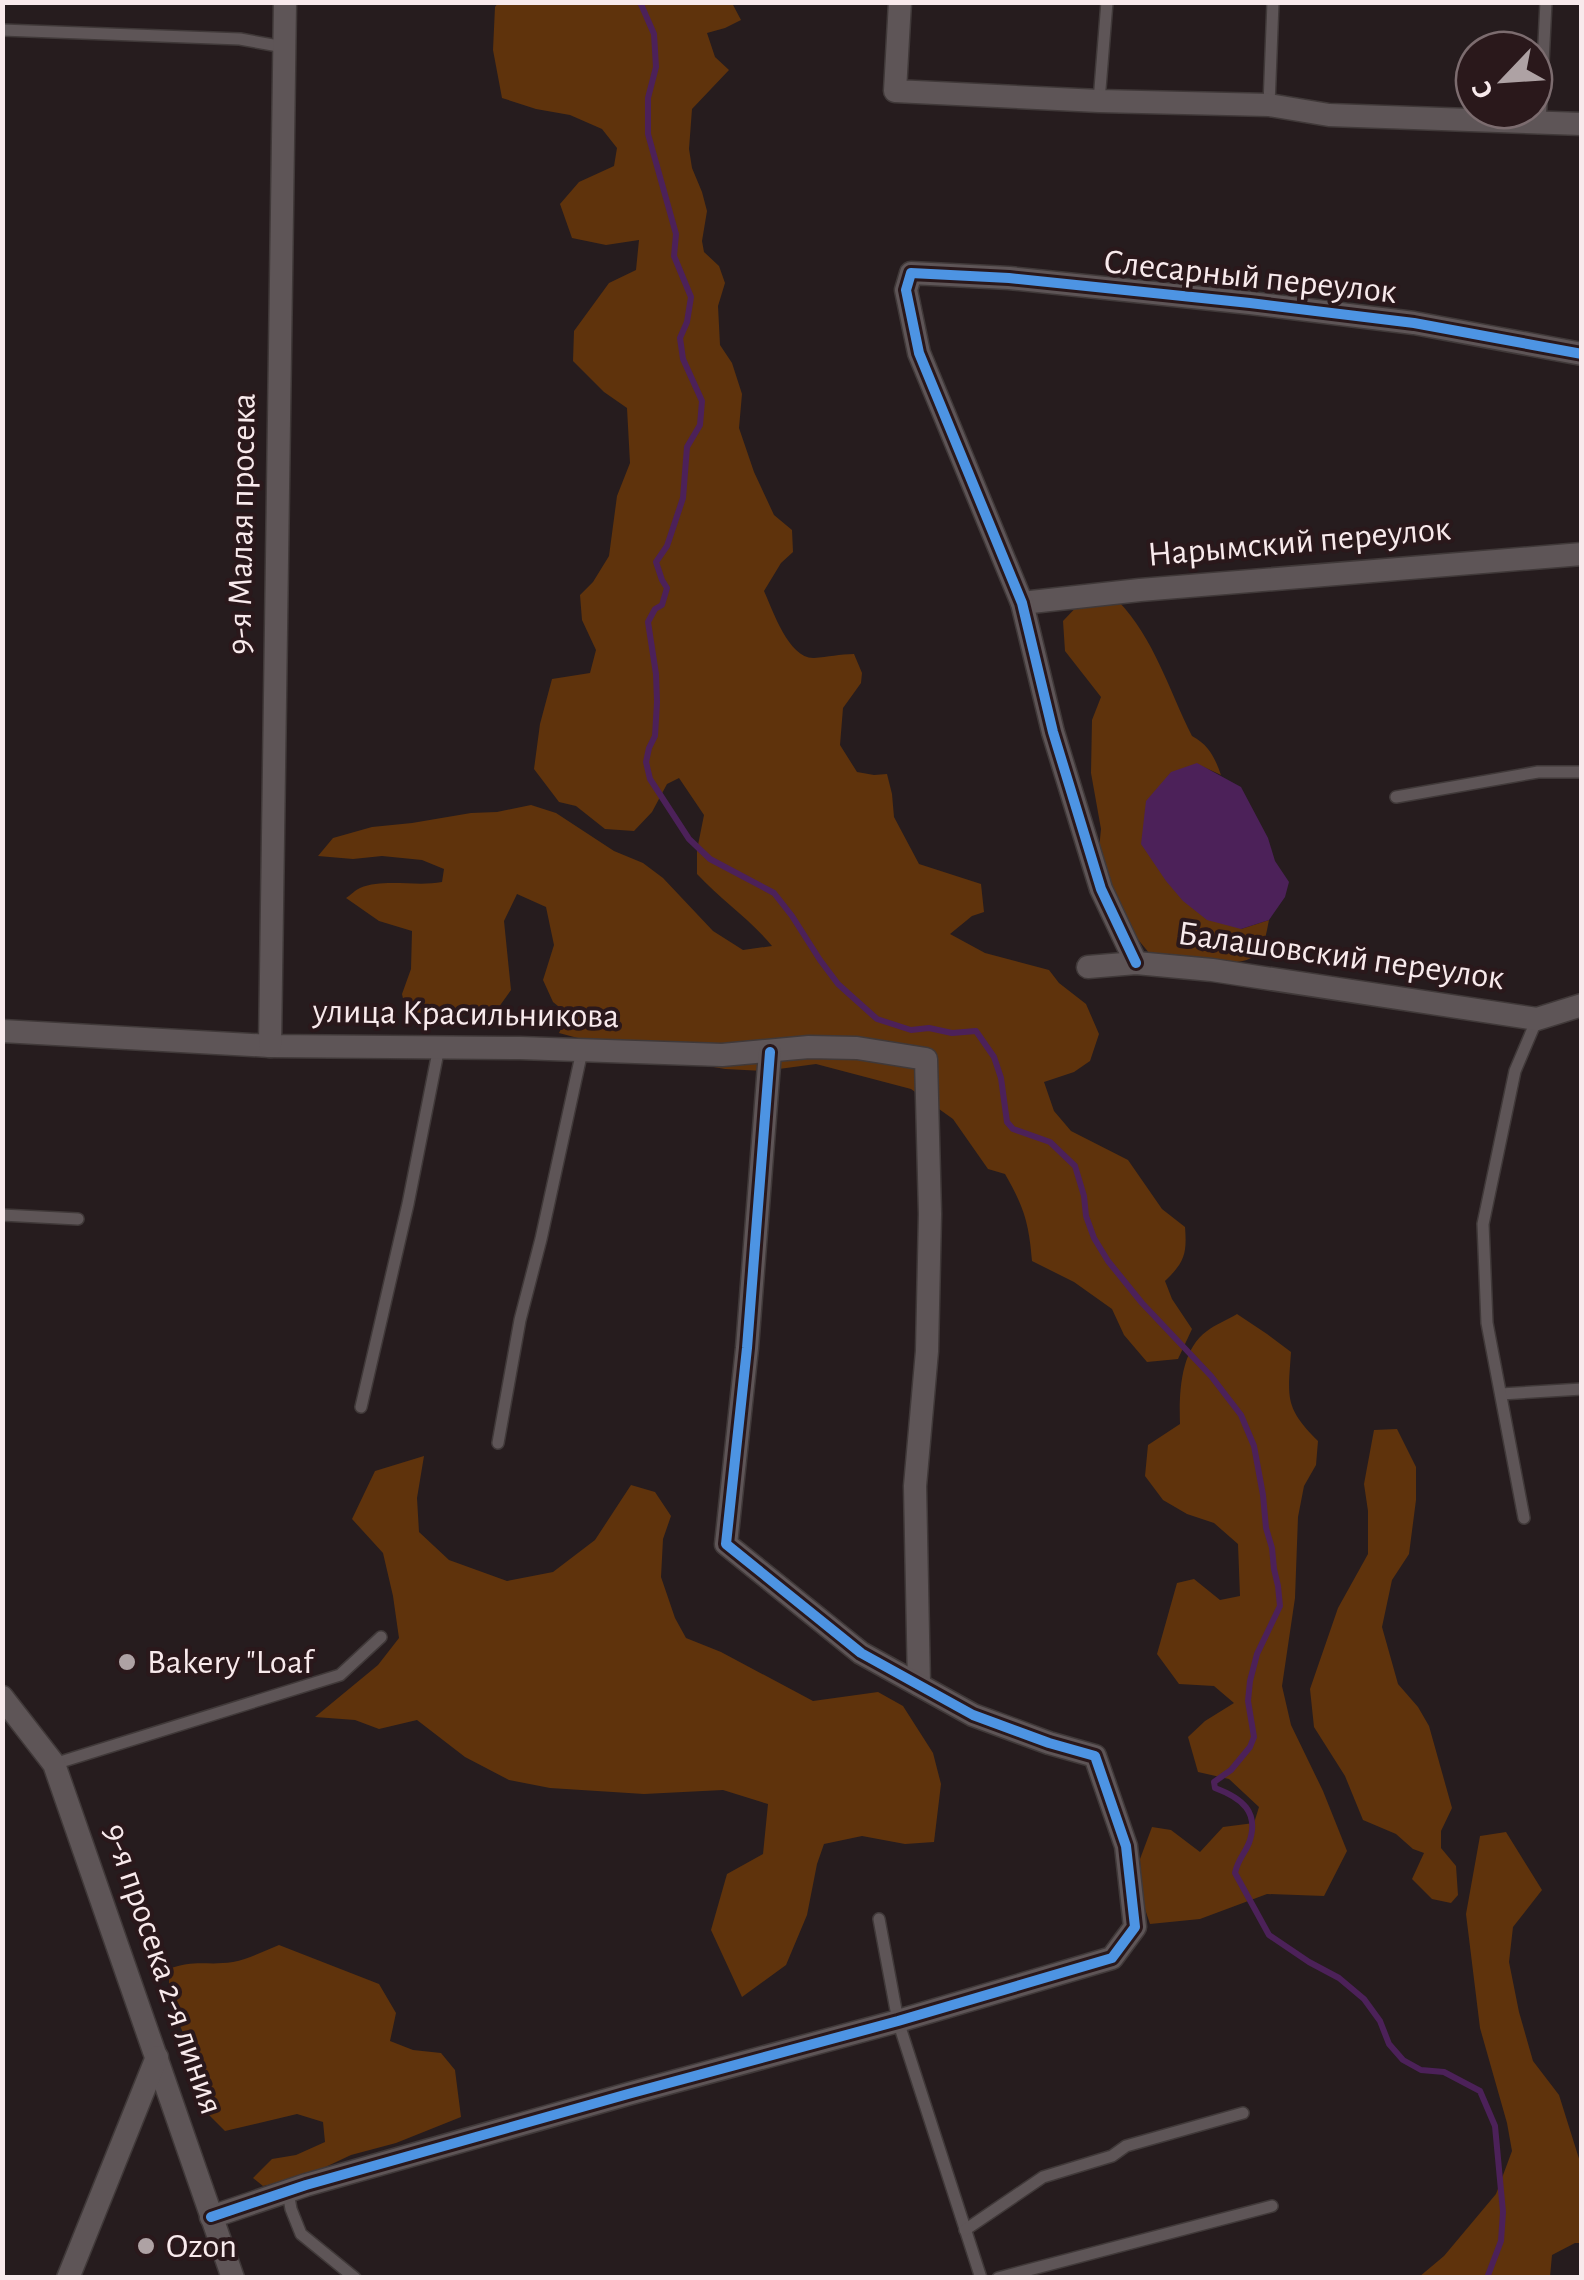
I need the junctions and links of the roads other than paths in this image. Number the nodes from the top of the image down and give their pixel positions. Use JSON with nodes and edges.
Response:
{"nodes":[{"id":1,"x":285,"y":2,"type":"edge"},
{"id":2,"x":900,"y":2,"type":"edge"},
{"id":3,"x":1107,"y":2,"type":"edge"},
{"id":4,"x":1273,"y":2,"type":"edge"},
{"id":5,"x":1546,"y":2,"type":"edge"},
{"id":6,"x":2,"y":30,"type":"edge"},
{"id":7,"x":1545,"y":30,"type":"edge"},
{"id":8,"x":284,"y":47,"type":"junction"},
{"id":9,"x":1099,"y":101,"type":"junction"},
{"id":10,"x":1269,"y":106,"type":"junction"},
{"id":11,"x":1454,"y":120,"type":"edge"},
{"id":12,"x":1554,"y":124,"type":"edge"},
{"id":13,"x":1582,"y":124,"type":"edge"},
{"id":14,"x":1582,"y":354,"type":"edge"},
{"id":15,"x":1582,"y":554,"type":"edge"},
{"id":16,"x":1022,"y":603,"type":"junction"},
{"id":17,"x":1582,"y":772,"type":"edge"},
{"id":18,"x":1396,"y":797,"type":"dead end"},
{"id":19,"x":1136,"y":963,"type":"junction"},
{"id":20,"x":1088,"y":967,"type":"dead end"},
{"id":21,"x":1582,"y":1005,"type":"edge"},
{"id":22,"x":1537,"y":1019,"type":"junction"},
{"id":23,"x":2,"y":1031,"type":"edge"},
{"id":24,"x":270,"y":1046,"type":"junction"},
{"id":25,"x":440,"y":1047,"type":"junction"},
{"id":26,"x":582,"y":1051,"type":"junction"},
{"id":27,"x":770,"y":1052,"type":"junction"},
{"id":28,"x":2,"y":1215,"type":"edge"},
{"id":29,"x":78,"y":1219,"type":"dead end"},
{"id":30,"x":1582,"y":1388,"type":"edge"},
{"id":31,"x":1501,"y":1394,"type":"junction"},
{"id":32,"x":360,"y":1407,"type":"dead end"},
{"id":33,"x":498,"y":1443,"type":"dead end"},
{"id":34,"x":1524,"y":1518,"type":"dead end"},
{"id":35,"x":381,"y":1638,"type":"dead end"},
{"id":36,"x":919,"y":1685,"type":"junction"},
{"id":37,"x":2,"y":1697,"type":"edge"},
{"id":38,"x":54,"y":1764,"type":"junction"},
{"id":39,"x":879,"y":1919,"type":"dead end"},
{"id":40,"x":898,"y":2021,"type":"junction"},
{"id":41,"x":157,"y":2057,"type":"junction"},
{"id":42,"x":1243,"y":2113,"type":"dead end"},
{"id":43,"x":288,"y":2192,"type":"junction"},
{"id":44,"x":1272,"y":2206,"type":"dead end"},
{"id":45,"x":211,"y":2218,"type":"junction"},
{"id":46,"x":965,"y":2230,"type":"junction"},
{"id":47,"x":68,"y":2278,"type":"edge"},
{"id":48,"x":233,"y":2278,"type":"edge"},
{"id":49,"x":355,"y":2278,"type":"edge"},
{"id":50,"x":981,"y":2278,"type":"edge"},
{"id":51,"x":998,"y":2278,"type":"edge"}],
"edges":[{"from":1,"to":8,"type":"street","name":"9-я Малая просека"},
{"from":2,"to":9,"type":"street"},
{"from":3,"to":9,"type":"lane"},
{"from":4,"to":10,"type":"lane"},
{"from":5,"to":7,"type":"lane"},
{"from":6,"to":8,"type":"lane"},
{"from":8,"to":24,"type":"street","name":"9-я Малая просека"},
{"from":9,"to":10,"type":"street"},
{"from":10,"to":11,"type":"street"},
{"from":12,"to":13,"type":"street"},
{"from":14,"to":16,"type":"street","name":"Слесарный переулок"},
{"from":15,"to":16,"type":"street","name":"Нарымский переулок"},
{"from":16,"to":19,"type":"street"},
{"from":17,"to":18,"type":"lane"},
{"from":19,"to":20,"type":"street","name":"Балашовский переулок"},
{"from":19,"to":22,"type":"street","name":"Балашовский переулок"},
{"from":21,"to":22,"type":"street","name":"Балашовский переулок"},
{"from":22,"to":31,"type":"lane"},
{"from":23,"to":24,"type":"street","name":"улица Красильникова"},
{"from":24,"to":25,"type":"street","name":"улица Красильникова"},
{"from":25,"to":26,"type":"street","name":"улица Красильникова"},
{"from":25,"to":32,"type":"lane"},
{"from":26,"to":27,"type":"street","name":"улица Красильникова"},
{"from":26,"to":33,"type":"lane"},
{"from":27,"to":36,"type":"street"},
{"from":27,"to":36,"type":"street","name":"улица Красильникова"},
{"from":28,"to":29,"type":"lane"},
{"from":30,"to":31,"type":"lane"},
{"from":31,"to":34,"type":"lane"},
{"from":35,"to":38,"type":"lane"},
{"from":36,"to":40,"type":"street"},
{"from":37,"to":38,"type":"street","name":"9-я просека 2-я линия"},
{"from":38,"to":41,"type":"street","name":"9-я просека 2-я линия"},
{"from":39,"to":40,"type":"lane"},
{"from":40,"to":43,"type":"street"},
{"from":40,"to":46,"type":"lane"},
{"from":41,"to":45,"type":"street","name":"9-я просека 2-я линия"},
{"from":41,"to":47,"type":"street"},
{"from":42,"to":46,"type":"lane"},
{"from":43,"to":45,"type":"street"},
{"from":43,"to":49,"type":"lane"},
{"from":44,"to":51,"type":"lane"},
{"from":45,"to":48,"type":"street","name":"9-я просека 2-я линия"},
{"from":46,"to":50,"type":"lane"}]}
